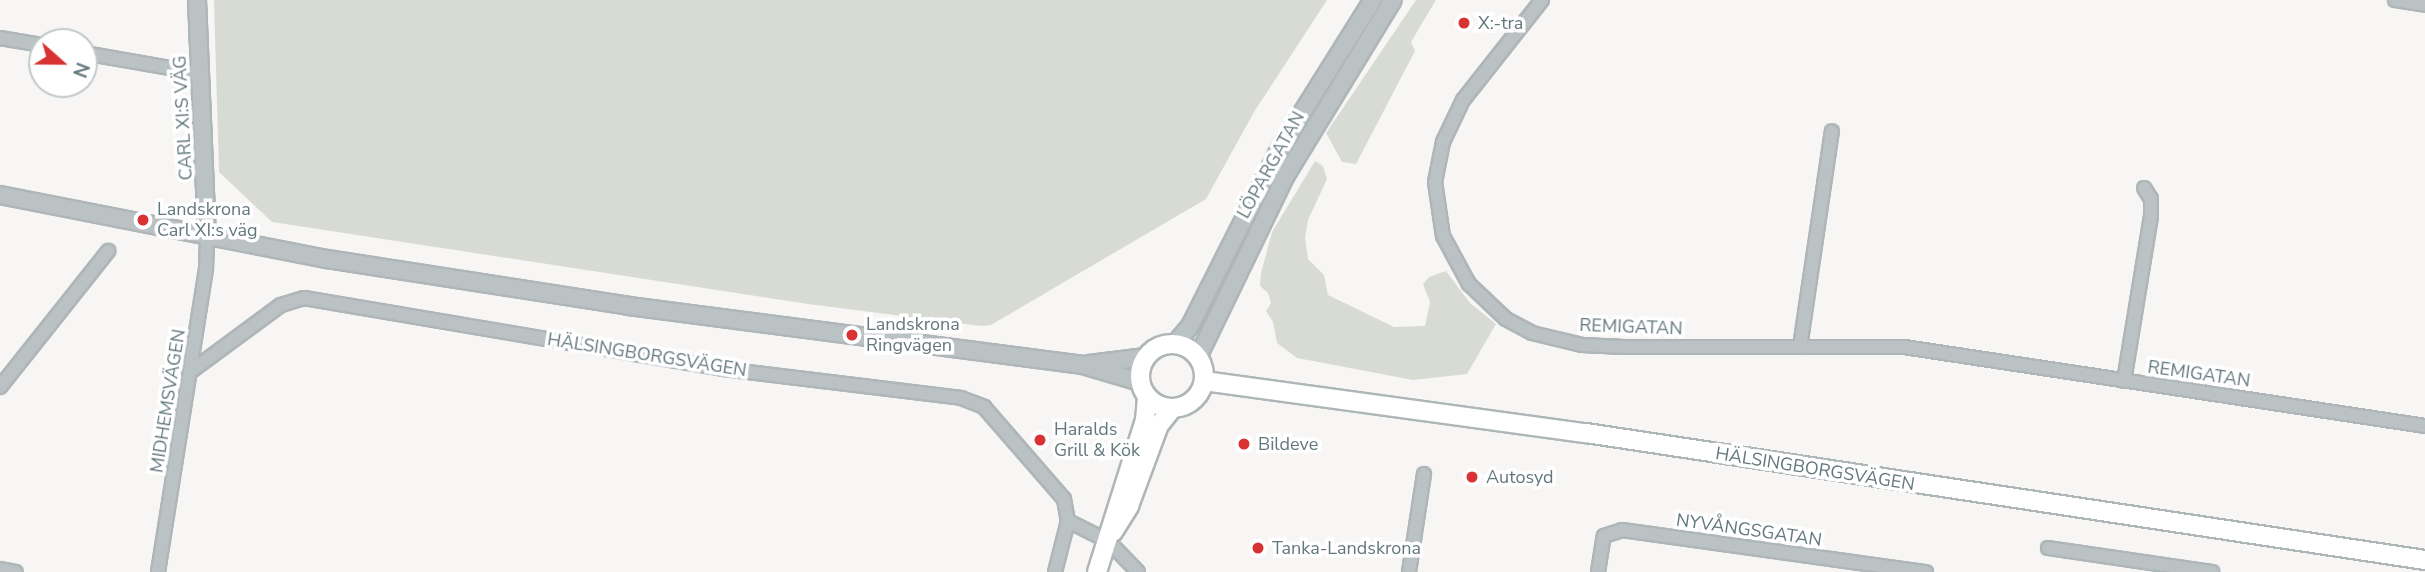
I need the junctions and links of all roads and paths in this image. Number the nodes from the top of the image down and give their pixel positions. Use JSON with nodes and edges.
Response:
{"nodes":[{"id":1,"x":197,"y":0,"type":"edge"},
{"id":2,"x":1373,"y":0,"type":"edge"},
{"id":3,"x":1393,"y":0,"type":"edge"},
{"id":4,"x":1542,"y":0,"type":"edge"},
{"id":5,"x":2395,"y":0,"type":"edge"},
{"id":6,"x":2425,"y":5,"type":"edge"},
{"id":7,"x":0,"y":37,"type":"edge"},
{"id":8,"x":28,"y":42,"type":"edge"},
{"id":9,"x":98,"y":55,"type":"edge"},
{"id":10,"x":199,"y":74,"type":"junction"},
{"id":11,"x":1832,"y":131,"type":"dead end"},
{"id":12,"x":2144,"y":188,"type":"dead end"},
{"id":13,"x":0,"y":195,"type":"edge"},
{"id":14,"x":207,"y":234,"type":"junction"},
{"id":15,"x":108,"y":251,"type":"dead end"},
{"id":16,"x":1175,"y":344,"type":"junction"},
{"id":17,"x":1800,"y":347,"type":"junction"},
{"id":18,"x":1146,"y":357,"type":"junction"},
{"id":19,"x":1198,"y":357,"type":"junction"},
{"id":20,"x":1083,"y":365,"type":"junction"},
{"id":21,"x":190,"y":372,"type":"junction"},
{"id":22,"x":1204,"y":381,"type":"junction"},
{"id":23,"x":2124,"y":381,"type":"junction"},
{"id":24,"x":0,"y":387,"type":"edge"},
{"id":25,"x":1144,"y":389,"type":"junction"},
{"id":26,"x":1173,"y":408,"type":"junction"},
{"id":27,"x":2425,"y":426,"type":"edge"},
{"id":28,"x":1424,"y":474,"type":"dead end"},
{"id":29,"x":1068,"y":521,"type":"junction"},
{"id":30,"x":1108,"y":541,"type":"junction"},
{"id":31,"x":2048,"y":548,"type":"dead end"},
{"id":32,"x":2425,"y":561,"type":"edge"},
{"id":33,"x":0,"y":569,"type":"edge"},
{"id":34,"x":16,"y":572,"type":"edge"},
{"id":35,"x":158,"y":572,"type":"edge"},
{"id":36,"x":1055,"y":572,"type":"edge"},
{"id":37,"x":1097,"y":572,"type":"edge"},
{"id":38,"x":1138,"y":572,"type":"edge"},
{"id":39,"x":1409,"y":572,"type":"edge"},
{"id":40,"x":1598,"y":572,"type":"edge"},
{"id":41,"x":1926,"y":572,"type":"edge"},
{"id":42,"x":2212,"y":572,"type":"edge"}],
"edges":[{"from":1,"to":10,"type":"street","name":"CARL XI:S VÄG"},
{"from":2,"to":16,"type":"street","name":"LÖPARGATAN"},
{"from":3,"to":19,"type":"street","name":"LÖPARGATAN"},
{"from":4,"to":17,"type":"street","name":"REMIGATAN"},
{"from":5,"to":6,"type":"street"},
{"from":7,"to":8,"type":"street"},
{"from":9,"to":10,"type":"street"},
{"from":10,"to":14,"type":"street","name":"CARL XI:S VÄG"},
{"from":11,"to":17,"type":"street"},
{"from":12,"to":23,"type":"street"},
{"from":13,"to":14,"type":"street"},
{"from":14,"to":20,"type":"street"},
{"from":14,"to":21,"type":"street","name":"MIDHEMSVÄGEN"},
{"from":15,"to":24,"type":"street"},
{"from":16,"to":18,"type":"main road"},
{"from":16,"to":19,"type":"main road"},
{"from":17,"to":23,"type":"street","name":"REMIGATAN"},
{"from":18,"to":20,"type":"street"},
{"from":18,"to":25,"type":"main road"},
{"from":19,"to":22,"type":"main road"},
{"from":20,"to":25,"type":"street"},
{"from":21,"to":29,"type":"street","name":"HÄLSINGBORGSVÄGEN"},
{"from":21,"to":35,"type":"street","name":"MIDHEMSVÄGEN"},
{"from":22,"to":26,"type":"main road"},
{"from":22,"to":32,"type":"main road","name":"HÄLSINGBORGSVÄGEN"},
{"from":23,"to":27,"type":"street","name":"REMIGATAN"},
{"from":25,"to":26,"type":"main road"},
{"from":25,"to":30,"type":"main road"},
{"from":26,"to":30,"type":"main road"},
{"from":28,"to":39,"type":"street"},
{"from":29,"to":30,"type":"street"},
{"from":29,"to":36,"type":"street"},
{"from":30,"to":37,"type":"main road"},
{"from":30,"to":38,"type":"street"},
{"from":31,"to":42,"type":"street"},
{"from":33,"to":34,"type":"street"},
{"from":40,"to":41,"type":"street","name":"NYVÅNGSGATAN"}]}
